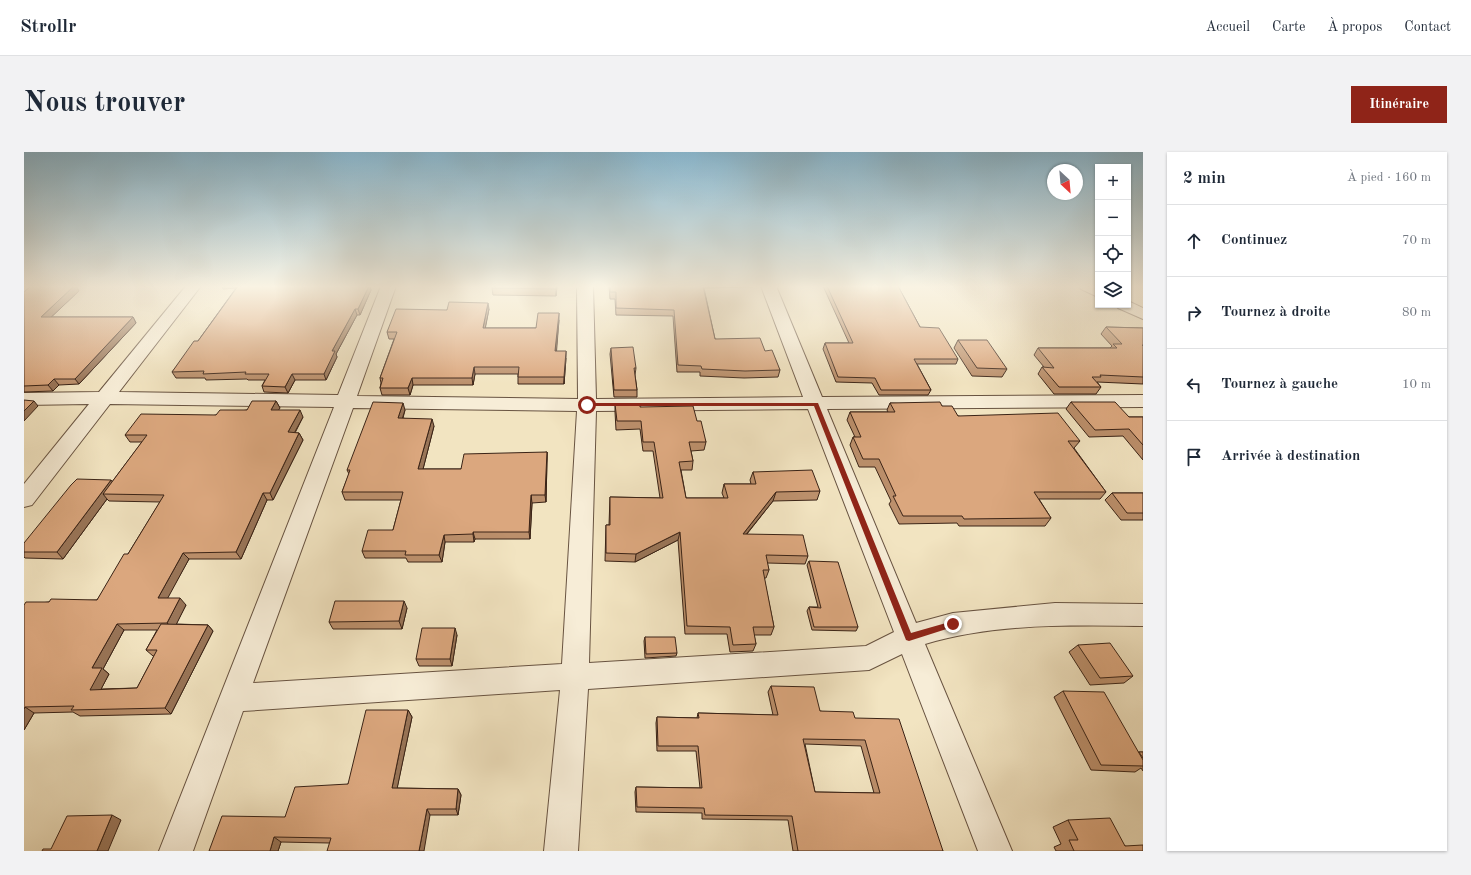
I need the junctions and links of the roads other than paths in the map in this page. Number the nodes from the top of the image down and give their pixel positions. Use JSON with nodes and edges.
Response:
{"nodes":[{"id":1,"x":168,"y":319,"type":"edge"},
{"id":2,"x":377,"y":319,"type":"edge"},
{"id":3,"x":585,"y":319,"type":"edge"},
{"id":4,"x":781,"y":319,"type":"edge"},
{"id":5,"x":106,"y":398,"type":"junction"},
{"id":6,"x":24,"y":399,"type":"edge"},
{"id":7,"x":346,"y":401,"type":"junction"},
{"id":8,"x":1143,"y":401,"type":"edge"},
{"id":9,"x":816,"y":404,"type":"junction"},
{"id":10,"x":587,"y":405,"type":"junction"},
{"id":11,"x":24,"y":499,"type":"edge"},
{"id":12,"x":1143,"y":615,"type":"edge"},
{"id":13,"x":909,"y":637,"type":"junction"},
{"id":14,"x":575,"y":677,"type":"junction"},
{"id":15,"x":235,"y":698,"type":"junction"},
{"id":16,"x":176,"y":851,"type":"edge"},
{"id":17,"x":561,"y":851,"type":"edge"},
{"id":18,"x":996,"y":851,"type":"edge"}],
"edges":[{"from":1,"to":5,"type":"street"},
{"from":2,"to":7,"type":"street"},
{"from":3,"to":10,"type":"street"},
{"from":4,"to":9,"type":"street"},
{"from":5,"to":6,"type":"street"},
{"from":5,"to":7,"type":"street"},
{"from":5,"to":11,"type":"street"},
{"from":7,"to":10,"type":"street"},
{"from":7,"to":15,"type":"street"},
{"from":8,"to":9,"type":"street"},
{"from":9,"to":10,"type":"street"},
{"from":9,"to":13,"type":"street"},
{"from":10,"to":14,"type":"street"},
{"from":12,"to":13,"type":"street"},
{"from":13,"to":14,"type":"street"},
{"from":13,"to":18,"type":"street"},
{"from":14,"to":15,"type":"street"},
{"from":14,"to":17,"type":"street"},
{"from":15,"to":16,"type":"street"}]}
